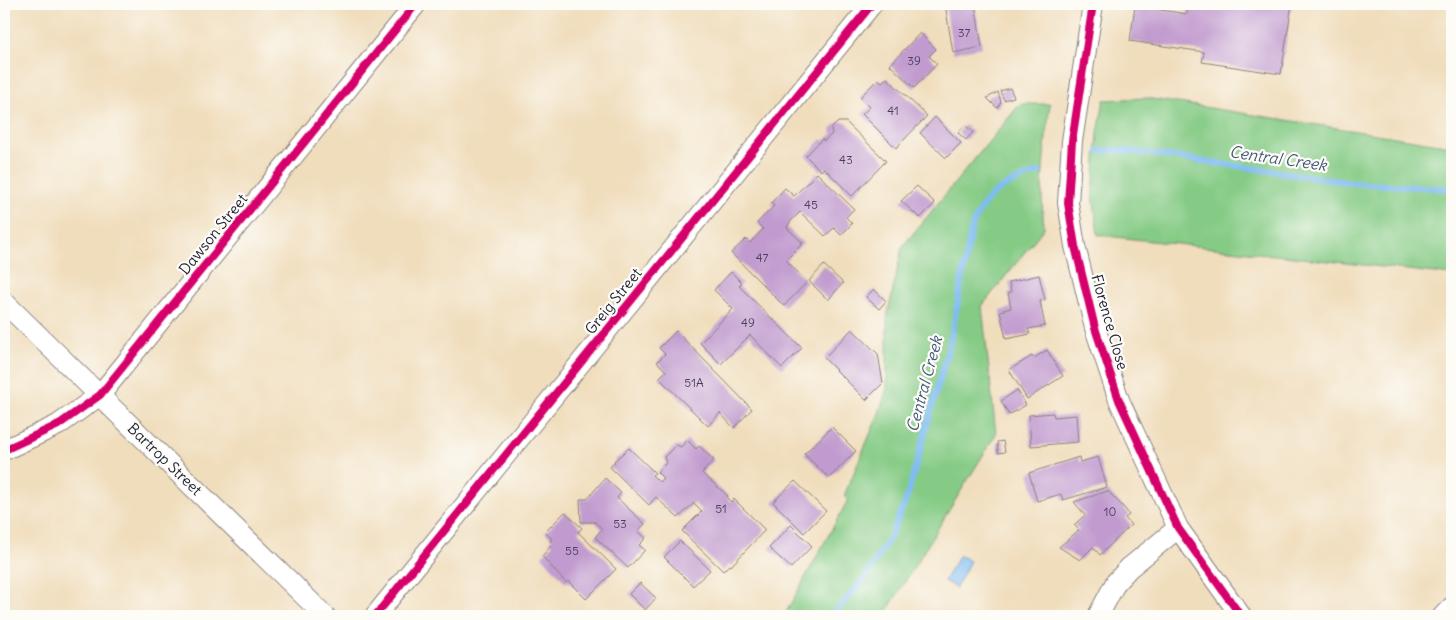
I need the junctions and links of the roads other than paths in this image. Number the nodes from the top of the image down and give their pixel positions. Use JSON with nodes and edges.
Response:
{"nodes":[{"id":1,"x":416,"y":4,"type":"edge"},
{"id":2,"x":872,"y":4,"type":"edge"},
{"id":3,"x":1093,"y":4,"type":"edge"},
{"id":4,"x":4,"y":302,"type":"edge"},
{"id":5,"x":100,"y":395,"type":"junction"},
{"id":6,"x":4,"y":450,"type":"edge"},
{"id":7,"x":1178,"y":528,"type":"junction"},
{"id":8,"x":1452,"y":607,"type":"edge"},
{"id":9,"x":326,"y":616,"type":"edge"},
{"id":10,"x":375,"y":616,"type":"edge"},
{"id":11,"x":1098,"y":616,"type":"edge"},
{"id":12,"x":1241,"y":616,"type":"edge"},
{"id":13,"x":1443,"y":616,"type":"edge"}],
"edges":[{"from":1,"to":5,"type":"street","name":"Dawson Street"},
{"from":2,"to":10,"type":"street","name":"Greig Street"},
{"from":3,"to":7,"type":"street","name":"Florence Close"},
{"from":4,"to":5,"type":"street","name":"Bartrop Street"},
{"from":5,"to":6,"type":"street","name":"Dawson Street"},
{"from":5,"to":9,"type":"street","name":"Bartrop Street"},
{"from":7,"to":11,"type":"street"},
{"from":7,"to":12,"type":"street","name":"Florence Close"},
{"from":8,"to":13,"type":"street"}]}
